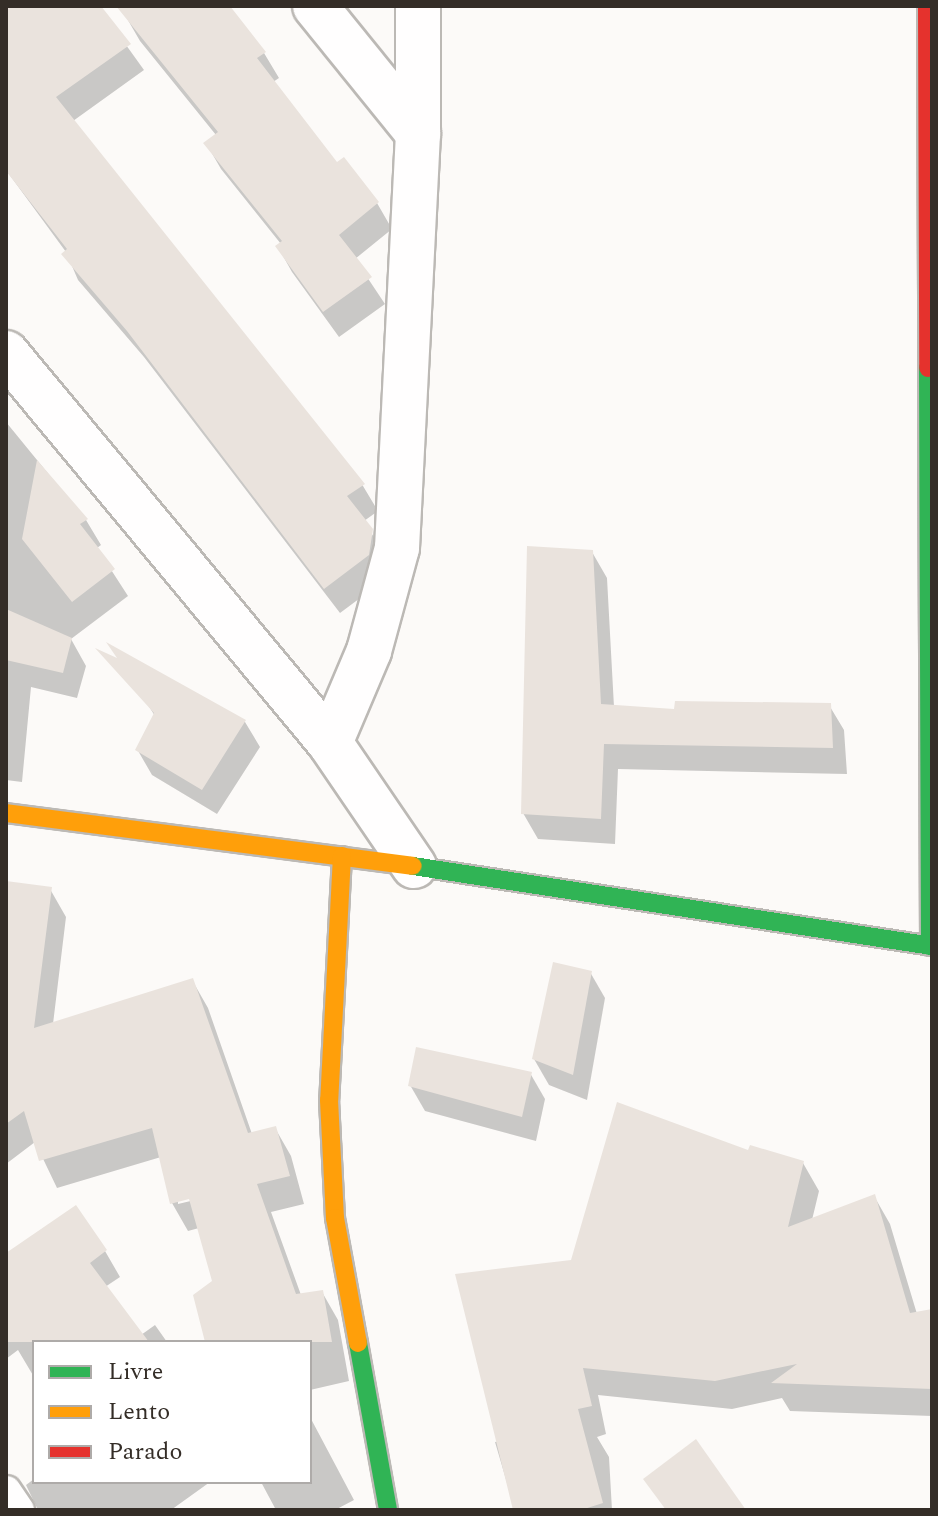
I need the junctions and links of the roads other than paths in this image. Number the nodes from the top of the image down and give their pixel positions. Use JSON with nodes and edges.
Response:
{"nodes":[{"id":1,"x":315,"y":6,"type":"edge"},
{"id":2,"x":418,"y":6,"type":"edge"},
{"id":3,"x":927,"y":6,"type":"edge"},
{"id":4,"x":418,"y":133,"type":"junction"},
{"id":5,"x":6,"y":353,"type":"edge"},
{"id":6,"x":330,"y":743,"type":"junction"},
{"id":7,"x":6,"y":813,"type":"edge"},
{"id":8,"x":342,"y":856,"type":"junction"},
{"id":9,"x":414,"y":866,"type":"junction"},
{"id":10,"x":931,"y":946,"type":"edge"},
{"id":11,"x":6,"y":1491,"type":"edge"},
{"id":12,"x":19,"y":1510,"type":"edge"},
{"id":13,"x":388,"y":1510,"type":"edge"}],
"edges":[{"from":1,"to":4,"type":"street"},
{"from":2,"to":4,"type":"street"},
{"from":3,"to":10,"type":"street"},
{"from":4,"to":6,"type":"street"},
{"from":5,"to":6,"type":"street"},
{"from":6,"to":9,"type":"street"},
{"from":7,"to":8,"type":"street"},
{"from":8,"to":9,"type":"street"},
{"from":8,"to":13,"type":"street"},
{"from":9,"to":10,"type":"street"},
{"from":11,"to":12,"type":"lane"}]}
